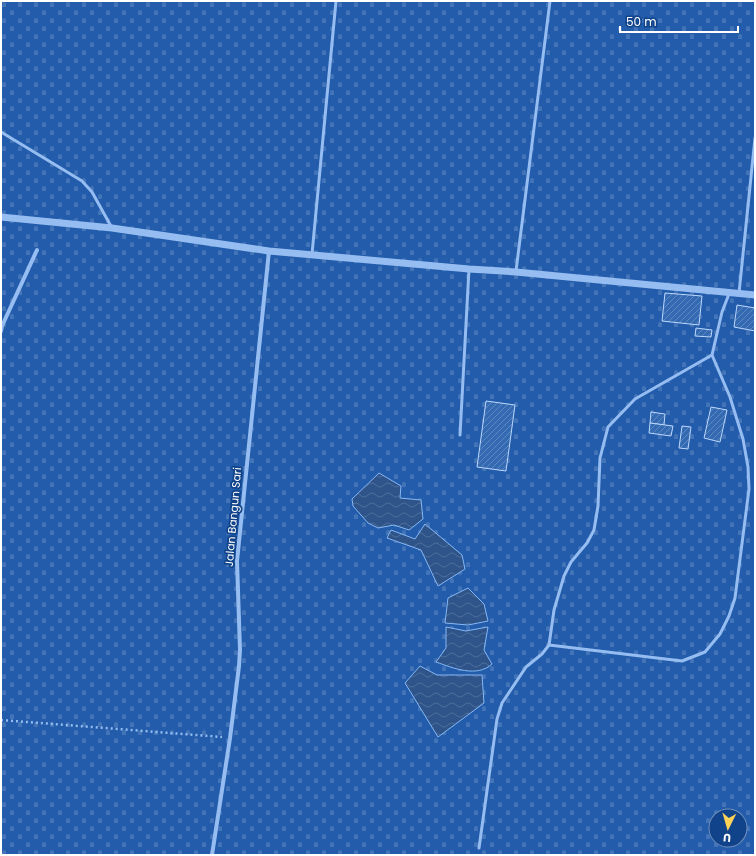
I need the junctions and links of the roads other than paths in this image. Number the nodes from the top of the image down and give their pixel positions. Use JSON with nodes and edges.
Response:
{"nodes":[{"id":1,"x":336,"y":1,"type":"edge"},
{"id":2,"x":550,"y":1,"type":"edge"},
{"id":3,"x":1,"y":132,"type":"edge"},
{"id":4,"x":755,"y":138,"type":"edge"},
{"id":5,"x":1,"y":217,"type":"edge"},
{"id":6,"x":112,"y":228,"type":"junction"},
{"id":7,"x":37,"y":250,"type":"dead end"},
{"id":8,"x":269,"y":251,"type":"junction"},
{"id":9,"x":312,"y":254,"type":"junction"},
{"id":10,"x":468,"y":270,"type":"junction"},
{"id":11,"x":516,"y":272,"type":"junction"},
{"id":12,"x":730,"y":292,"type":"junction"},
{"id":13,"x":739,"y":293,"type":"junction"},
{"id":14,"x":755,"y":295,"type":"edge"},
{"id":15,"x":1,"y":331,"type":"edge"},
{"id":16,"x":712,"y":355,"type":"junction"},
{"id":17,"x":460,"y":435,"type":"dead end"},
{"id":18,"x":549,"y":645,"type":"junction"},
{"id":19,"x":479,"y":848,"type":"dead end"},
{"id":20,"x":212,"y":855,"type":"edge"}],
"edges":[{"from":1,"to":9,"type":"lane"},
{"from":2,"to":11,"type":"lane"},
{"from":3,"to":6,"type":"lane"},
{"from":4,"to":13,"type":"lane"},
{"from":5,"to":6,"type":"street"},
{"from":6,"to":8,"type":"street"},
{"from":7,"to":15,"type":"street"},
{"from":8,"to":9,"type":"street"},
{"from":8,"to":20,"type":"street","name":"Jalan Bangun Sari"},
{"from":9,"to":10,"type":"street"},
{"from":10,"to":11,"type":"street"},
{"from":10,"to":17,"type":"lane"},
{"from":11,"to":12,"type":"street"},
{"from":12,"to":13,"type":"street"},
{"from":12,"to":16,"type":"lane"},
{"from":13,"to":14,"type":"street"},
{"from":16,"to":18,"type":"lane"},
{"from":16,"to":18,"type":"lane"},
{"from":18,"to":19,"type":"lane"}]}
